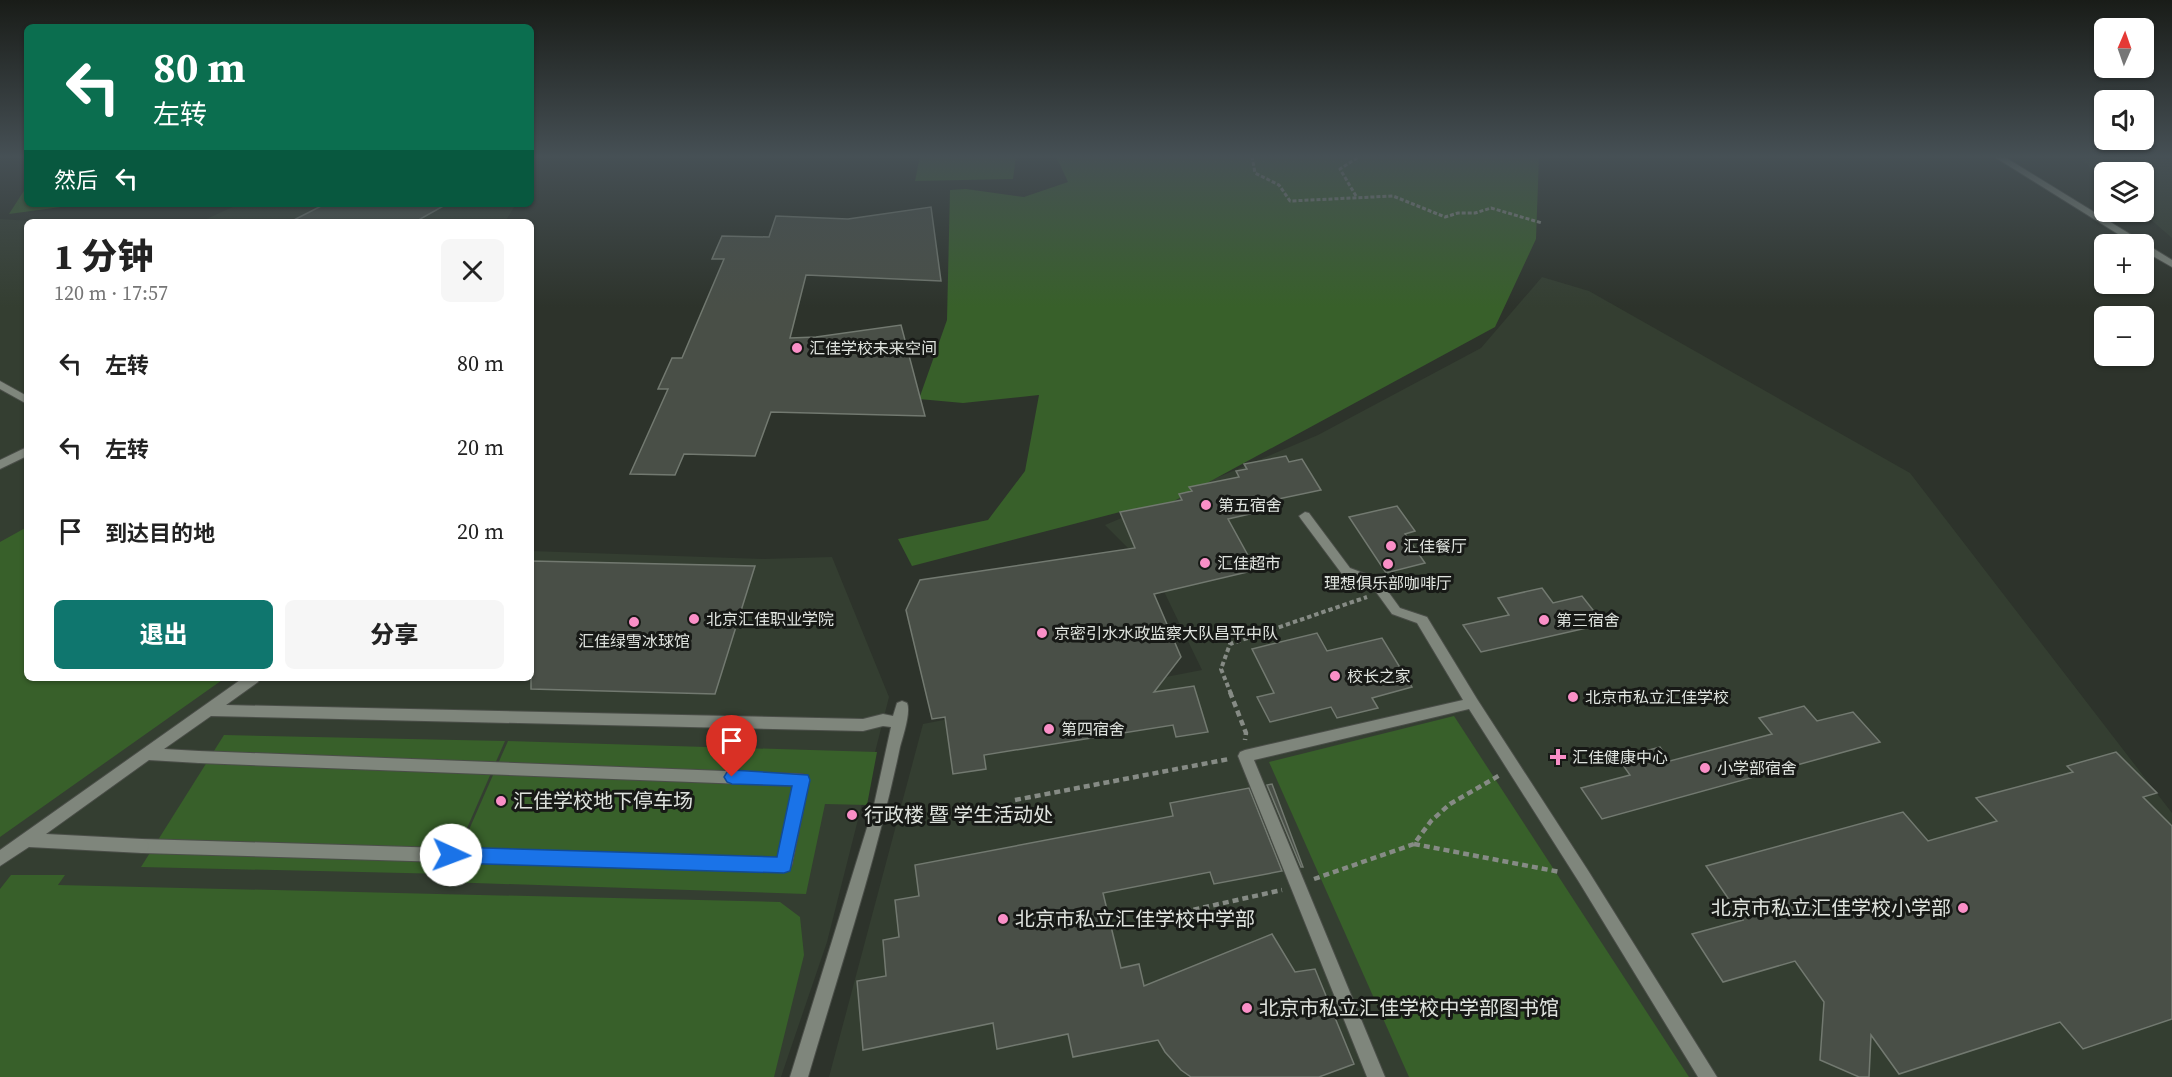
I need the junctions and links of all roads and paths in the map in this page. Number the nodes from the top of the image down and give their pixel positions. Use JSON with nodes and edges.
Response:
{"nodes":[{"id":1,"x":1418,"y":206,"type":"edge"},
{"id":2,"x":2078,"y":206,"type":"edge"},
{"id":3,"x":1542,"y":223,"type":"dead end"},
{"id":4,"x":2123,"y":234,"type":"edge"},
{"id":5,"x":2154,"y":253,"type":"edge"},
{"id":6,"x":2172,"y":264,"type":"edge"},
{"id":7,"x":0,"y":384,"type":"edge"},
{"id":8,"x":24,"y":399,"type":"edge"},
{"id":9,"x":24,"y":453,"type":"edge"},
{"id":10,"x":0,"y":465,"type":"edge"},
{"id":11,"x":1305,"y":516,"type":"dead end"},
{"id":12,"x":1382,"y":592,"type":"junction"},
{"id":13,"x":249,"y":681,"type":"edge"},
{"id":14,"x":1472,"y":704,"type":"junction"},
{"id":15,"x":208,"y":710,"type":"junction"},
{"id":16,"x":147,"y":754,"type":"junction"},
{"id":17,"x":1245,"y":756,"type":"junction"},
{"id":18,"x":1514,"y":768,"type":"junction"},
{"id":19,"x":1015,"y":800,"type":"dead end"},
{"id":20,"x":27,"y":840,"type":"junction"},
{"id":21,"x":1414,"y":844,"type":"junction"},
{"id":22,"x":0,"y":859,"type":"edge"},
{"id":23,"x":1584,"y":877,"type":"junction"},
{"id":24,"x":1298,"y":886,"type":"junction"},
{"id":25,"x":1174,"y":914,"type":"dead end"},
{"id":26,"x":799,"y":1077,"type":"edge"},
{"id":27,"x":1376,"y":1077,"type":"edge"},
{"id":28,"x":1708,"y":1077,"type":"edge"}],
"edges":[{"from":1,"to":3,"type":"path"},
{"from":2,"to":4,"type":"street"},
{"from":5,"to":6,"type":"street"},
{"from":7,"to":8,"type":"street"},
{"from":9,"to":10,"type":"street"},
{"from":11,"to":12,"type":"street"},
{"from":12,"to":14,"type":"street"},
{"from":12,"to":17,"type":"path"},
{"from":13,"to":15,"type":"street"},
{"from":14,"to":17,"type":"street"},
{"from":14,"to":18,"type":"street"},
{"from":15,"to":16,"type":"street"},
{"from":15,"to":26,"type":"street"},
{"from":16,"to":20,"type":"street"},
{"from":16,"to":20,"type":"street"},
{"from":17,"to":19,"type":"path"},
{"from":17,"to":24,"type":"street"},
{"from":18,"to":21,"type":"path"},
{"from":18,"to":23,"type":"street"},
{"from":20,"to":22,"type":"street"},
{"from":21,"to":23,"type":"path"},
{"from":21,"to":24,"type":"path"},
{"from":23,"to":28,"type":"street"},
{"from":24,"to":25,"type":"path"},
{"from":24,"to":27,"type":"street"}]}
